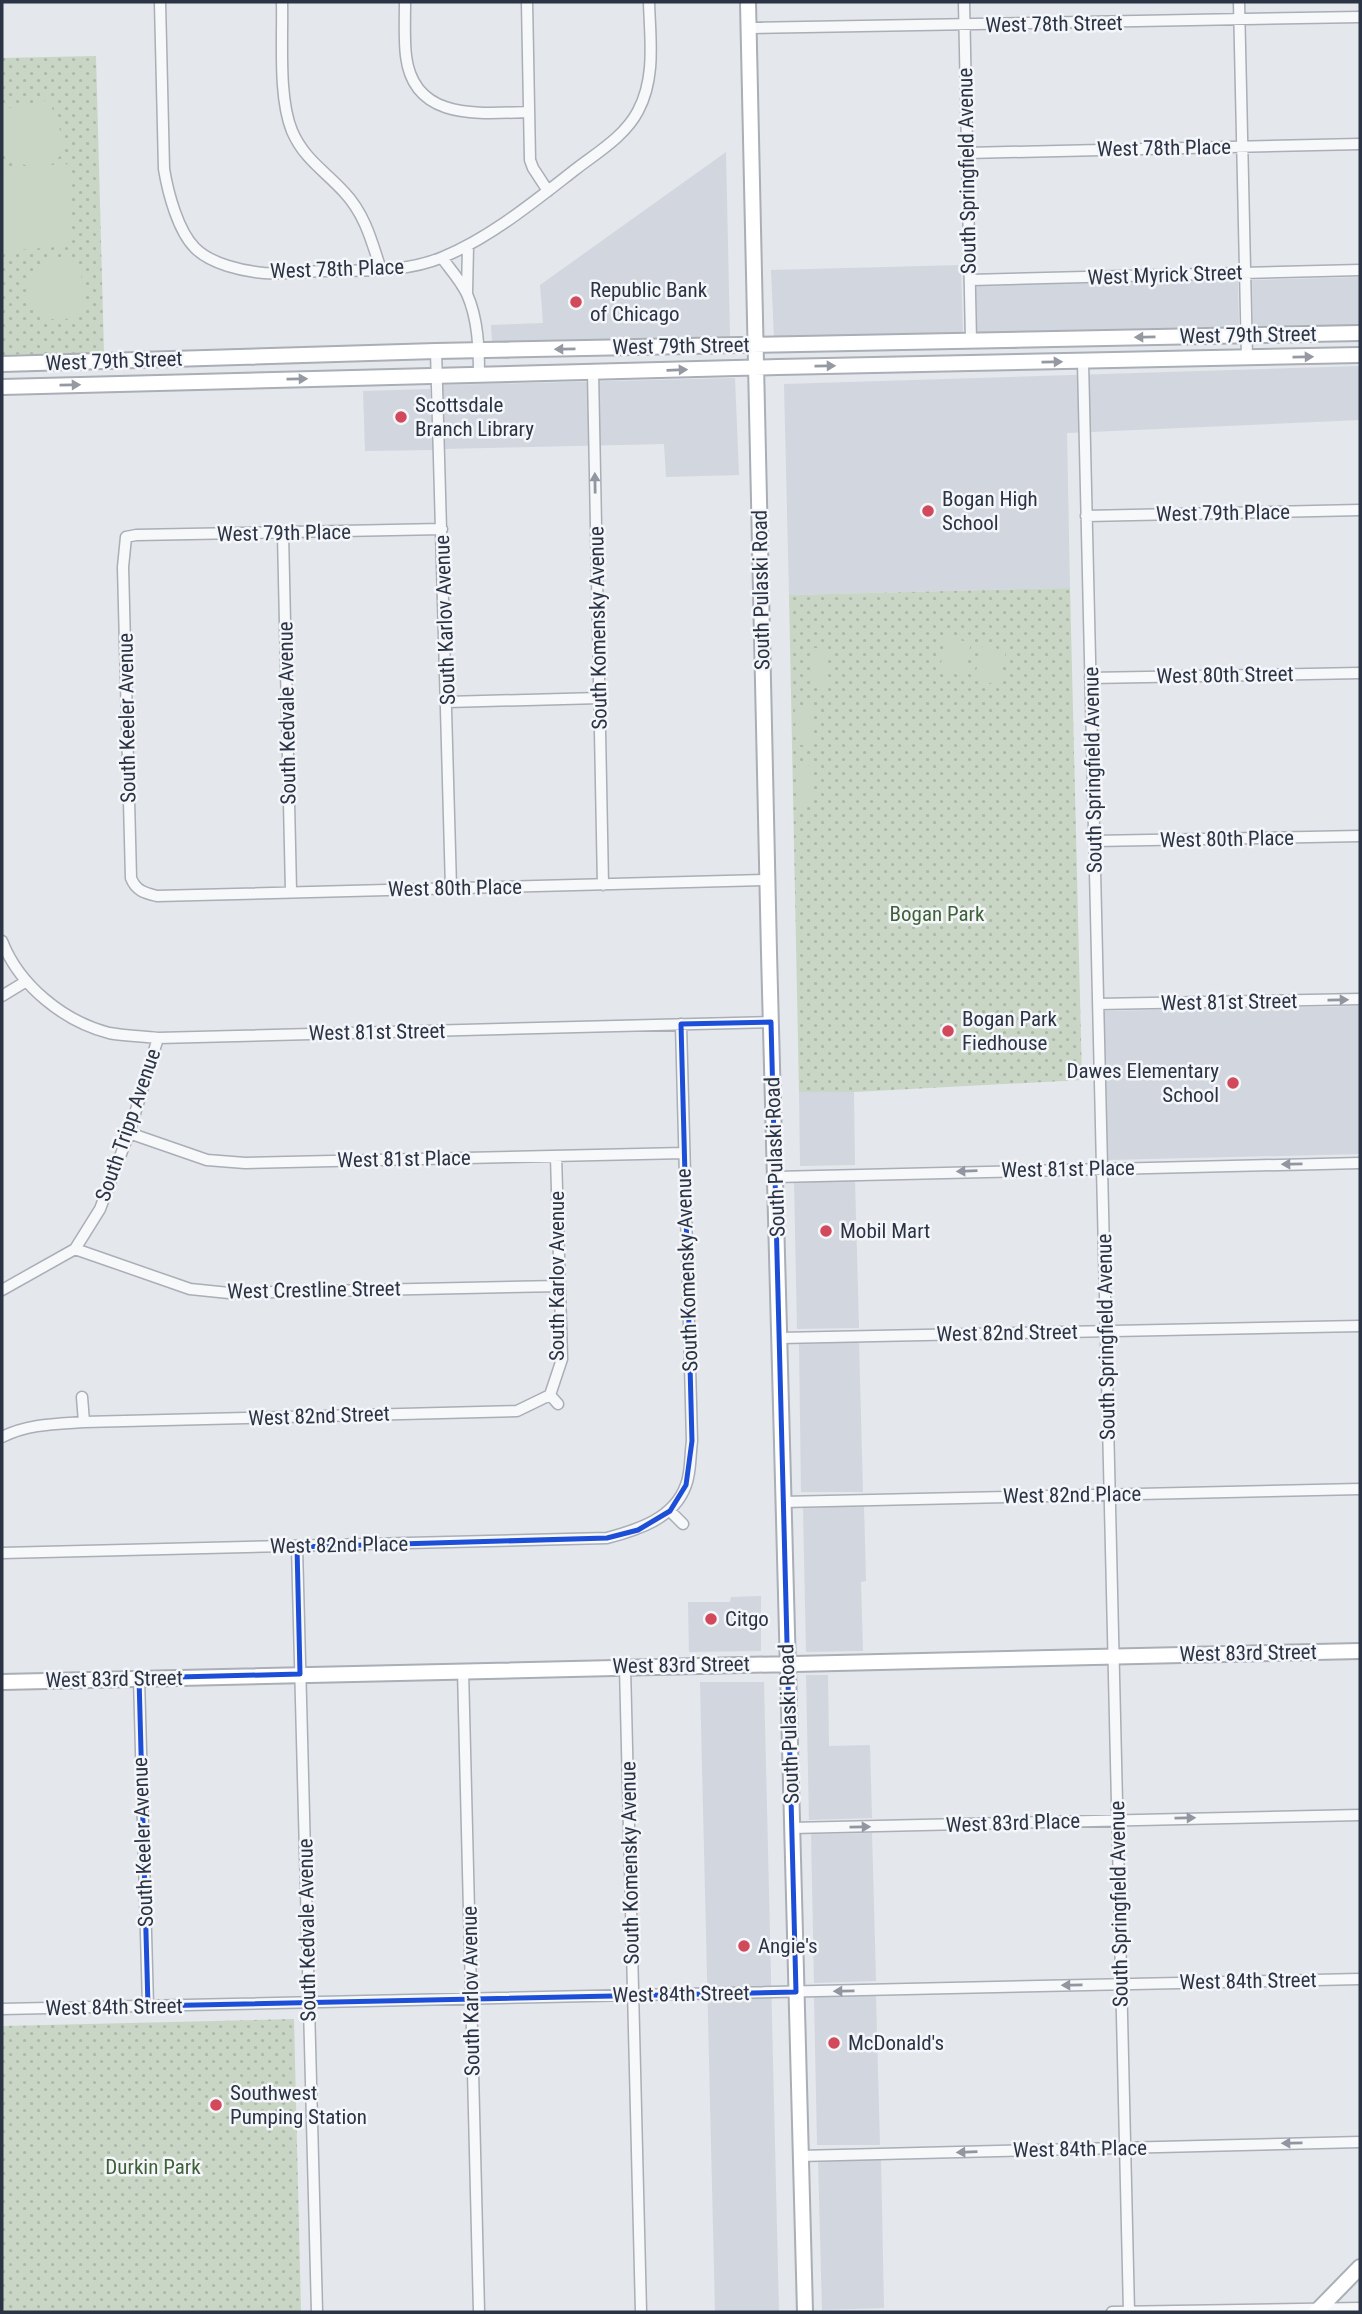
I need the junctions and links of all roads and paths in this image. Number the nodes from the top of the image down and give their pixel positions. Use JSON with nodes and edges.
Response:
{"nodes":[{"id":1,"x":160,"y":2,"type":"edge"},
{"id":2,"x":282,"y":2,"type":"edge"},
{"id":3,"x":405,"y":2,"type":"edge"},
{"id":4,"x":527,"y":2,"type":"edge"},
{"id":5,"x":649,"y":2,"type":"edge"},
{"id":6,"x":748,"y":2,"type":"edge"},
{"id":7,"x":964,"y":2,"type":"edge"},
{"id":8,"x":1239,"y":2,"type":"edge"},
{"id":9,"x":1360,"y":17,"type":"edge"},
{"id":10,"x":1239,"y":20,"type":"junction"},
{"id":11,"x":964,"y":26,"type":"junction"},
{"id":12,"x":748,"y":28,"type":"junction"},
{"id":13,"x":529,"y":113,"type":"junction"},
{"id":14,"x":1360,"y":144,"type":"edge"},
{"id":15,"x":1242,"y":146,"type":"junction"},
{"id":16,"x":967,"y":153,"type":"junction"},
{"id":17,"x":548,"y":191,"type":"junction"},
{"id":18,"x":468,"y":246,"type":"junction"},
{"id":19,"x":442,"y":258,"type":"junction"},
{"id":20,"x":381,"y":270,"type":"junction"},
{"id":21,"x":1360,"y":271,"type":"edge"},
{"id":22,"x":1245,"y":273,"type":"junction"},
{"id":23,"x":970,"y":280,"type":"junction"},
{"id":24,"x":467,"y":294,"type":"junction"},
{"id":25,"x":1360,"y":333,"type":"edge"},
{"id":26,"x":1246,"y":335,"type":"junction"},
{"id":27,"x":971,"y":341,"type":"junction"},
{"id":28,"x":756,"y":344,"type":"junction"},
{"id":29,"x":436,"y":351,"type":"junction"},
{"id":30,"x":479,"y":351,"type":"junction"},
{"id":31,"x":1360,"y":355,"type":"edge"},
{"id":32,"x":1247,"y":358,"type":"junction"},
{"id":33,"x":1083,"y":362,"type":"junction"},
{"id":34,"x":2,"y":364,"type":"edge"},
{"id":35,"x":757,"y":368,"type":"junction"},
{"id":36,"x":593,"y":372,"type":"junction"},
{"id":37,"x":479,"y":375,"type":"junction"},
{"id":38,"x":437,"y":376,"type":"junction"},
{"id":39,"x":2,"y":387,"type":"edge"},
{"id":40,"x":1360,"y":510,"type":"edge"},
{"id":41,"x":1086,"y":516,"type":"junction"},
{"id":42,"x":442,"y":529,"type":"junction"},
{"id":43,"x":283,"y":534,"type":"junction"},
{"id":44,"x":122,"y":535,"type":"joint"},
{"id":45,"x":1360,"y":673,"type":"edge"},
{"id":46,"x":1090,"y":678,"type":"junction"},
{"id":47,"x":600,"y":698,"type":"junction"},
{"id":48,"x":447,"y":702,"type":"junction"},
{"id":49,"x":1360,"y":836,"type":"edge"},
{"id":50,"x":1094,"y":841,"type":"junction"},
{"id":51,"x":767,"y":880,"type":"junction"},
{"id":52,"x":603,"y":884,"type":"junction"},
{"id":53,"x":451,"y":888,"type":"junction"},
{"id":54,"x":291,"y":891,"type":"junction"},
{"id":55,"x":144,"y":893,"type":"joint"},
{"id":56,"x":2,"y":941,"type":"edge"},
{"id":57,"x":25,"y":982,"type":"junction"},
{"id":58,"x":2,"y":996,"type":"edge"},
{"id":59,"x":1360,"y":999,"type":"edge"},
{"id":60,"x":1098,"y":1004,"type":"junction"},
{"id":61,"x":771,"y":1022,"type":"junction"},
{"id":62,"x":681,"y":1024,"type":"junction"},
{"id":63,"x":158,"y":1038,"type":"junction"},
{"id":64,"x":129,"y":1133,"type":"junction"},
{"id":65,"x":684,"y":1153,"type":"junction"},
{"id":66,"x":556,"y":1156,"type":"junction"},
{"id":67,"x":1360,"y":1163,"type":"edge"},
{"id":68,"x":1102,"y":1168,"type":"junction"},
{"id":69,"x":776,"y":1177,"type":"junction"},
{"id":70,"x":75,"y":1249,"type":"junction"},
{"id":71,"x":560,"y":1286,"type":"junction"},
{"id":72,"x":2,"y":1290,"type":"edge"},
{"id":73,"x":1360,"y":1326,"type":"edge"},
{"id":74,"x":1106,"y":1331,"type":"junction"},
{"id":75,"x":780,"y":1338,"type":"junction"},
{"id":76,"x":550,"y":1395,"type":"junction"},
{"id":77,"x":82,"y":1397,"type":"dead end"},
{"id":78,"x":558,"y":1404,"type":"dead end"},
{"id":79,"x":84,"y":1422,"type":"junction"},
{"id":80,"x":2,"y":1437,"type":"edge"},
{"id":81,"x":1360,"y":1489,"type":"edge"},
{"id":82,"x":1110,"y":1494,"type":"junction"},
{"id":83,"x":783,"y":1502,"type":"junction"},
{"id":84,"x":670,"y":1511,"type":"junction"},
{"id":85,"x":683,"y":1524,"type":"dead end"},
{"id":86,"x":297,"y":1547,"type":"junction"},
{"id":87,"x":2,"y":1553,"type":"edge"},
{"id":88,"x":1360,"y":1651,"type":"edge"},
{"id":89,"x":1114,"y":1656,"type":"junction"},
{"id":90,"x":787,"y":1663,"type":"junction"},
{"id":91,"x":625,"y":1667,"type":"junction"},
{"id":92,"x":463,"y":1671,"type":"junction"},
{"id":93,"x":300,"y":1674,"type":"junction"},
{"id":94,"x":139,"y":1678,"type":"junction"},
{"id":95,"x":2,"y":1682,"type":"edge"},
{"id":96,"x":1360,"y":1815,"type":"edge"},
{"id":97,"x":1117,"y":1819,"type":"junction"},
{"id":98,"x":792,"y":1828,"type":"junction"},
{"id":99,"x":1360,"y":1979,"type":"edge"},
{"id":100,"x":1121,"y":1984,"type":"junction"},
{"id":101,"x":796,"y":1992,"type":"junction"},
{"id":102,"x":633,"y":1996,"type":"junction"},
{"id":103,"x":471,"y":1998,"type":"junction"},
{"id":104,"x":309,"y":2003,"type":"junction"},
{"id":105,"x":148,"y":2006,"type":"junction"},
{"id":106,"x":2,"y":2009,"type":"edge"},
{"id":107,"x":1360,"y":2142,"type":"edge"},
{"id":108,"x":1125,"y":2148,"type":"junction"},
{"id":109,"x":800,"y":2156,"type":"junction"},
{"id":110,"x":1360,"y":2267,"type":"edge"},
{"id":111,"x":1360,"y":2308,"type":"edge"},
{"id":112,"x":1318,"y":2311,"type":"edge"},
{"id":113,"x":317,"y":2312,"type":"edge"},
{"id":114,"x":479,"y":2312,"type":"edge"},
{"id":115,"x":640,"y":2312,"type":"edge"},
{"id":116,"x":805,"y":2312,"type":"edge"},
{"id":117,"x":1112,"y":2312,"type":"edge"},
{"id":118,"x":1129,"y":2312,"type":"edge"}],
"edges":[{"from":1,"to":20,"type":"street","name":"West 78th Place"},
{"from":2,"to":20,"type":"street"},
{"from":3,"to":13,"type":"street"},
{"from":4,"to":13,"type":"street"},
{"from":5,"to":17,"type":"street"},
{"from":6,"to":12,"type":"main road","name":"South Pulaski Road"},
{"from":7,"to":11,"type":"street","name":"South Springfield Avenue"},
{"from":8,"to":10,"type":"street"},
{"from":9,"to":10,"type":"street","name":"West 78th Street"},
{"from":10,"to":11,"type":"street","name":"West 78th Street"},
{"from":10,"to":15,"type":"street"},
{"from":11,"to":12,"type":"street","name":"West 78th Street"},
{"from":11,"to":16,"type":"street","name":"South Springfield Avenue"},
{"from":12,"to":28,"type":"main road","name":"South Pulaski Road"},
{"from":13,"to":17,"type":"street"},
{"from":14,"to":15,"type":"street","name":"West 78th Place"},
{"from":15,"to":16,"type":"street","name":"West 78th Place"},
{"from":15,"to":22,"type":"street"},
{"from":16,"to":23,"type":"street","name":"South Springfield Avenue"},
{"from":17,"to":18,"type":"street"},
{"from":18,"to":19,"type":"street"},
{"from":18,"to":24,"type":"street"},
{"from":19,"to":20,"type":"street","name":"West 78th Place"},
{"from":19,"to":24,"type":"street"},
{"from":21,"to":22,"type":"street","name":"West Myrick Street"},
{"from":22,"to":23,"type":"street","name":"West Myrick Street"},
{"from":22,"to":26,"type":"street"},
{"from":23,"to":27,"type":"street","name":"South Springfield Avenue"},
{"from":24,"to":30,"type":"street"},
{"from":25,"to":26,"type":"main road","name":"West 79th Street"},
{"from":26,"to":27,"type":"main road","name":"West 79th Street","one_way":true},
{"from":26,"to":32,"type":"street"},
{"from":27,"to":28,"type":"main road","name":"West 79th Street"},
{"from":28,"to":30,"type":"main road","name":"West 79th Street","one_way":true},
{"from":28,"to":35,"type":"main road","name":"South Pulaski Road"},
{"from":29,"to":30,"type":"main road","name":"West 79th Street"},
{"from":29,"to":34,"type":"main road","name":"West 79th Street"},
{"from":29,"to":38,"type":"street","name":"South Karlov Avenue"},
{"from":30,"to":37,"type":"street"},
{"from":32,"to":31,"type":"main road","name":"West 79th Street","one_way":true},
{"from":32,"to":33,"type":"main road","name":"West 79th Street"},
{"from":35,"to":33,"type":"main road","name":"West 79th Street","one_way":true},
{"from":33,"to":41,"type":"street","name":"South Springfield Avenue"},
{"from":36,"to":35,"type":"main road","name":"West 79th Street","one_way":true},
{"from":35,"to":51,"type":"main road","name":"South Pulaski Road"},
{"from":36,"to":37,"type":"main road","name":"West 79th Street"},
{"from":47,"to":36,"type":"street","name":"South Komensky Avenue","one_way":true},
{"from":37,"to":38,"type":"main road","name":"West 79th Street"},
{"from":39,"to":38,"type":"main road","name":"West 79th Street","one_way":true},
{"from":38,"to":42,"type":"street","name":"South Karlov Avenue"},
{"from":40,"to":41,"type":"street","name":"West 79th Place"},
{"from":41,"to":46,"type":"street","name":"South Springfield Avenue"},
{"from":42,"to":43,"type":"street","name":"West 79th Place"},
{"from":42,"to":48,"type":"street","name":"South Karlov Avenue"},
{"from":43,"to":44,"type":"street","name":"West 79th Place"},
{"from":43,"to":54,"type":"street","name":"South Kedvale Avenue"},
{"from":44,"to":55,"type":"street","name":"South Keeler Avenue"},
{"from":45,"to":46,"type":"street","name":"West 80th Street"},
{"from":46,"to":50,"type":"street","name":"South Springfield Avenue"},
{"from":47,"to":48,"type":"street"},
{"from":47,"to":52,"type":"street","name":"South Komensky Avenue"},
{"from":48,"to":53,"type":"street","name":"South Karlov Avenue"},
{"from":49,"to":50,"type":"street","name":"West 80th Place"},
{"from":50,"to":60,"type":"street","name":"South Springfield Avenue"},
{"from":51,"to":52,"type":"street","name":"West 80th Place"},
{"from":51,"to":61,"type":"main road","name":"South Pulaski Road"},
{"from":52,"to":53,"type":"street","name":"West 80th Place"},
{"from":53,"to":54,"type":"street","name":"West 80th Place"},
{"from":54,"to":55,"type":"street","name":"West 80th Place"},
{"from":56,"to":57,"type":"street"},
{"from":57,"to":58,"type":"street"},
{"from":57,"to":63,"type":"street","name":"West 81st Street"},
{"from":60,"to":59,"type":"street","name":"West 81st Street","one_way":true},
{"from":60,"to":68,"type":"street","name":"South Springfield Avenue"},
{"from":61,"to":62,"type":"street","name":"West 81st Street"},
{"from":61,"to":69,"type":"main road","name":"South Pulaski Road"},
{"from":62,"to":63,"type":"street","name":"West 81st Street"},
{"from":62,"to":65,"type":"street","name":"South Komensky Avenue"},
{"from":63,"to":64,"type":"street","name":"South Tripp Avenue"},
{"from":64,"to":66,"type":"street","name":"West 81st Place"},
{"from":64,"to":70,"type":"street","name":"South Tripp Avenue"},
{"from":65,"to":66,"type":"street","name":"West 81st Place"},
{"from":65,"to":84,"type":"street","name":"South Komensky Avenue"},
{"from":66,"to":71,"type":"street","name":"South Karlov Avenue"},
{"from":67,"to":68,"type":"street","name":"West 81st Place","one_way":true},
{"from":68,"to":69,"type":"street","name":"West 81st Place","one_way":true},
{"from":68,"to":74,"type":"street","name":"South Springfield Avenue"},
{"from":69,"to":75,"type":"main road","name":"South Pulaski Road"},
{"from":70,"to":71,"type":"street","name":"West Crestline Street"},
{"from":70,"to":72,"type":"street","name":"South Tripp Avenue"},
{"from":71,"to":76,"type":"street","name":"South Karlov Avenue"},
{"from":73,"to":74,"type":"street","name":"West 82nd Street"},
{"from":74,"to":75,"type":"street","name":"West 82nd Street"},
{"from":74,"to":82,"type":"street","name":"South Springfield Avenue"},
{"from":75,"to":83,"type":"main road","name":"South Pulaski Road"},
{"from":76,"to":78,"type":"street"},
{"from":76,"to":79,"type":"street","name":"West 82nd Street"},
{"from":77,"to":79,"type":"street"},
{"from":79,"to":80,"type":"street","name":"West 82nd Street"},
{"from":81,"to":82,"type":"street","name":"West 82nd Place"},
{"from":82,"to":83,"type":"street","name":"West 82nd Place"},
{"from":82,"to":89,"type":"street","name":"South Springfield Avenue"},
{"from":83,"to":90,"type":"main road","name":"South Pulaski Road"},
{"from":84,"to":85,"type":"street"},
{"from":84,"to":86,"type":"street","name":"West 82nd Place"},
{"from":86,"to":87,"type":"street","name":"West 82nd Place"},
{"from":86,"to":93,"type":"street","name":"South Kedvale Avenue"},
{"from":88,"to":89,"type":"main road","name":"West 83rd Street"},
{"from":89,"to":90,"type":"main road","name":"West 83rd Street"},
{"from":89,"to":97,"type":"street","name":"South Springfield Avenue"},
{"from":90,"to":91,"type":"main road","name":"West 83rd Street"},
{"from":90,"to":98,"type":"main road","name":"South Pulaski Road"},
{"from":91,"to":92,"type":"main road","name":"West 83rd Street"},
{"from":91,"to":102,"type":"street","name":"South Komensky Avenue"},
{"from":92,"to":93,"type":"main road","name":"West 83rd Street"},
{"from":92,"to":103,"type":"street","name":"South Karlov Avenue"},
{"from":93,"to":94,"type":"main road","name":"West 83rd Street"},
{"from":93,"to":104,"type":"street","name":"South Kedvale Avenue"},
{"from":94,"to":95,"type":"main road","name":"West 83rd Street"},
{"from":94,"to":105,"type":"street","name":"South Keeler Avenue"},
{"from":97,"to":96,"type":"street","name":"West 83rd Place","one_way":true},
{"from":98,"to":97,"type":"street","name":"West 83rd Place","one_way":true},
{"from":97,"to":100,"type":"street","name":"South Springfield Avenue"},
{"from":98,"to":101,"type":"main road","name":"South Pulaski Road"},
{"from":99,"to":100,"type":"street","name":"West 84th Street"},
{"from":100,"to":101,"type":"street","name":"West 84th Street","one_way":true},
{"from":100,"to":108,"type":"street","name":"South Springfield Avenue"},
{"from":101,"to":102,"type":"street","name":"West 84th Street"},
{"from":101,"to":109,"type":"main road","name":"South Pulaski Road"},
{"from":102,"to":103,"type":"street","name":"West 84th Street"},
{"from":102,"to":115,"type":"street","name":"South Komensky Avenue"},
{"from":103,"to":104,"type":"street","name":"West 84th Street"},
{"from":103,"to":114,"type":"street","name":"South Karlov Avenue"},
{"from":104,"to":105,"type":"street","name":"West 84th Street"},
{"from":104,"to":113,"type":"street","name":"South Kedvale Avenue"},
{"from":105,"to":106,"type":"street","name":"West 84th Street"},
{"from":107,"to":108,"type":"street","name":"West 84th Place","one_way":true},
{"from":108,"to":109,"type":"street","name":"West 84th Place","one_way":true},
{"from":108,"to":118,"type":"street","name":"South Springfield Avenue"},
{"from":109,"to":116,"type":"main road","name":"South Pulaski Road"},
{"from":110,"to":112,"type":"main road"},
{"from":111,"to":112,"type":"street"},
{"from":112,"to":118,"type":"street"},
{"from":117,"to":118,"type":"street"}]}
